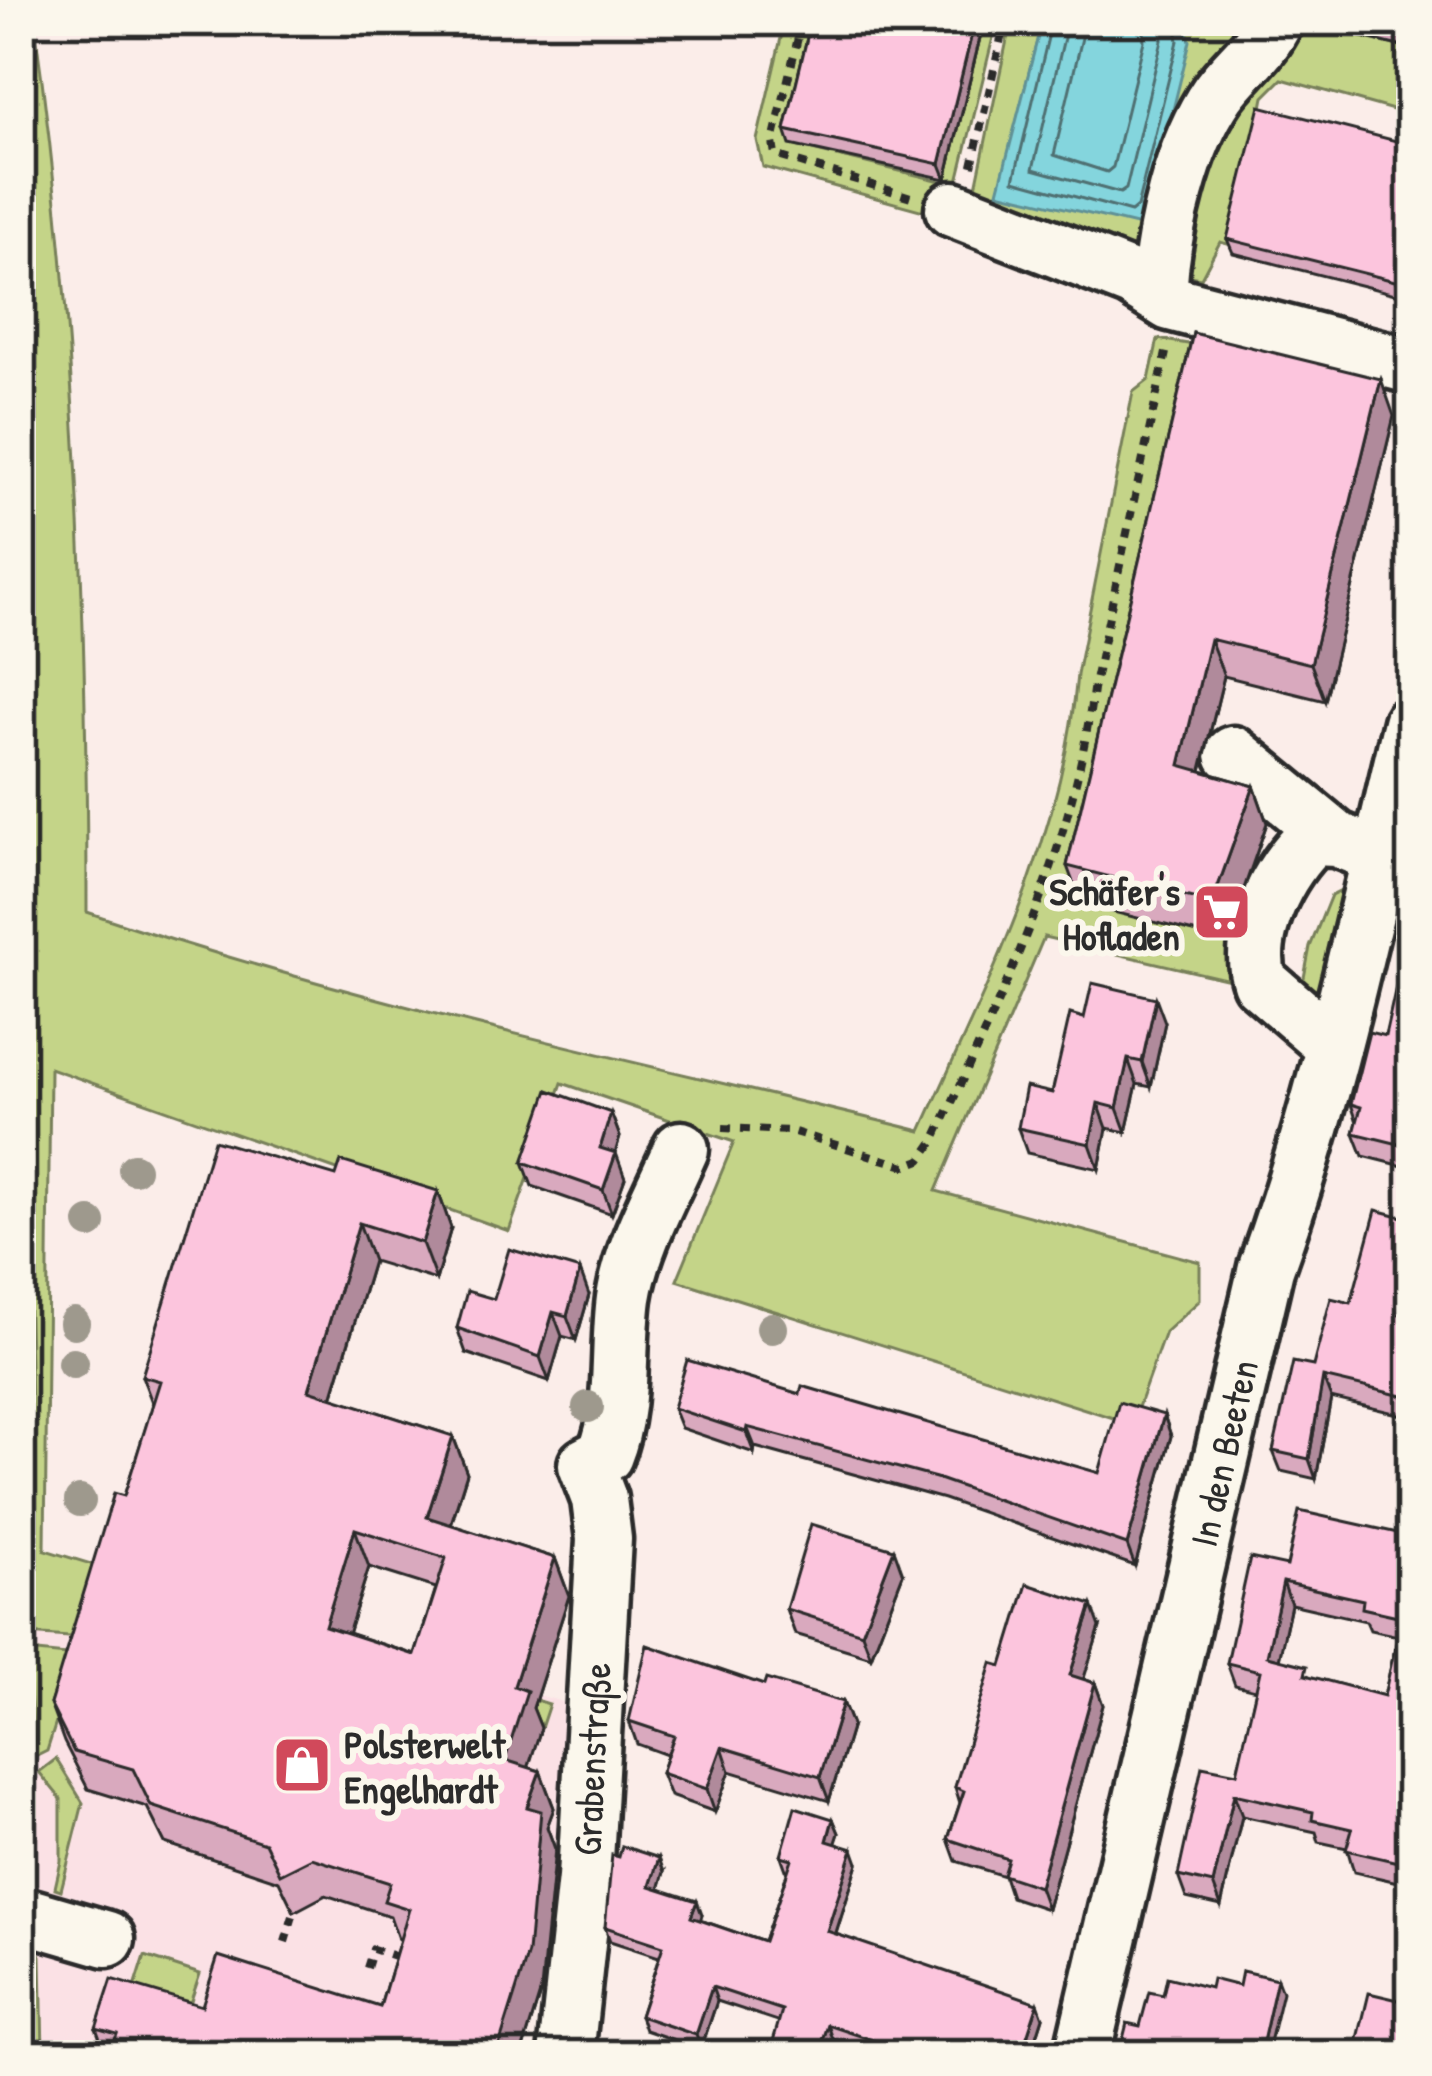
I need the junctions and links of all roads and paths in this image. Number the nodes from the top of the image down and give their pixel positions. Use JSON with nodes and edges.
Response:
{"nodes":[{"id":1,"x":802,"y":21,"type":"edge"},
{"id":2,"x":1005,"y":21,"type":"edge"},
{"id":3,"x":1275,"y":21,"type":"edge"},
{"id":4,"x":961,"y":212,"type":"junction"},
{"id":5,"x":1169,"y":301,"type":"junction"},
{"id":6,"x":1411,"y":366,"type":"edge"},
{"id":7,"x":1411,"y":723,"type":"edge"},
{"id":8,"x":1233,"y":754,"type":"dead end"},
{"id":9,"x":1358,"y":848,"type":"junction"},
{"id":10,"x":1333,"y":1045,"type":"junction"},
{"id":11,"x":681,"y":1149,"type":"joint"},
{"id":12,"x":302,"y":1888,"type":"edge"},
{"id":13,"x":21,"y":1914,"type":"edge"},
{"id":14,"x":106,"y":1939,"type":"dead end"},
{"id":15,"x":284,"y":1942,"type":"dead end"},
{"id":16,"x":408,"y":1960,"type":"edge"},
{"id":17,"x":367,"y":1968,"type":"dead end"},
{"id":18,"x":566,"y":2055,"type":"edge"},
{"id":19,"x":1082,"y":2055,"type":"edge"}],
"edges":[{"from":1,"to":4,"type":"path"},
{"from":2,"to":4,"type":"path"},
{"from":3,"to":5,"type":"street"},
{"from":4,"to":5,"type":"street"},
{"from":5,"to":6,"type":"street"},
{"from":5,"to":11,"type":"path"},
{"from":7,"to":9,"type":"street","name":"In den Beeten"},
{"from":8,"to":9,"type":"street"},
{"from":9,"to":10,"type":"street","name":"In den Beeten"},
{"from":9,"to":10,"type":"street"},
{"from":10,"to":19,"type":"street","name":"In den Beeten"},
{"from":11,"to":18,"type":"street","name":"Grabenstraße"},
{"from":12,"to":15,"type":"path"},
{"from":13,"to":14,"type":"street"},
{"from":16,"to":17,"type":"path"}]}
